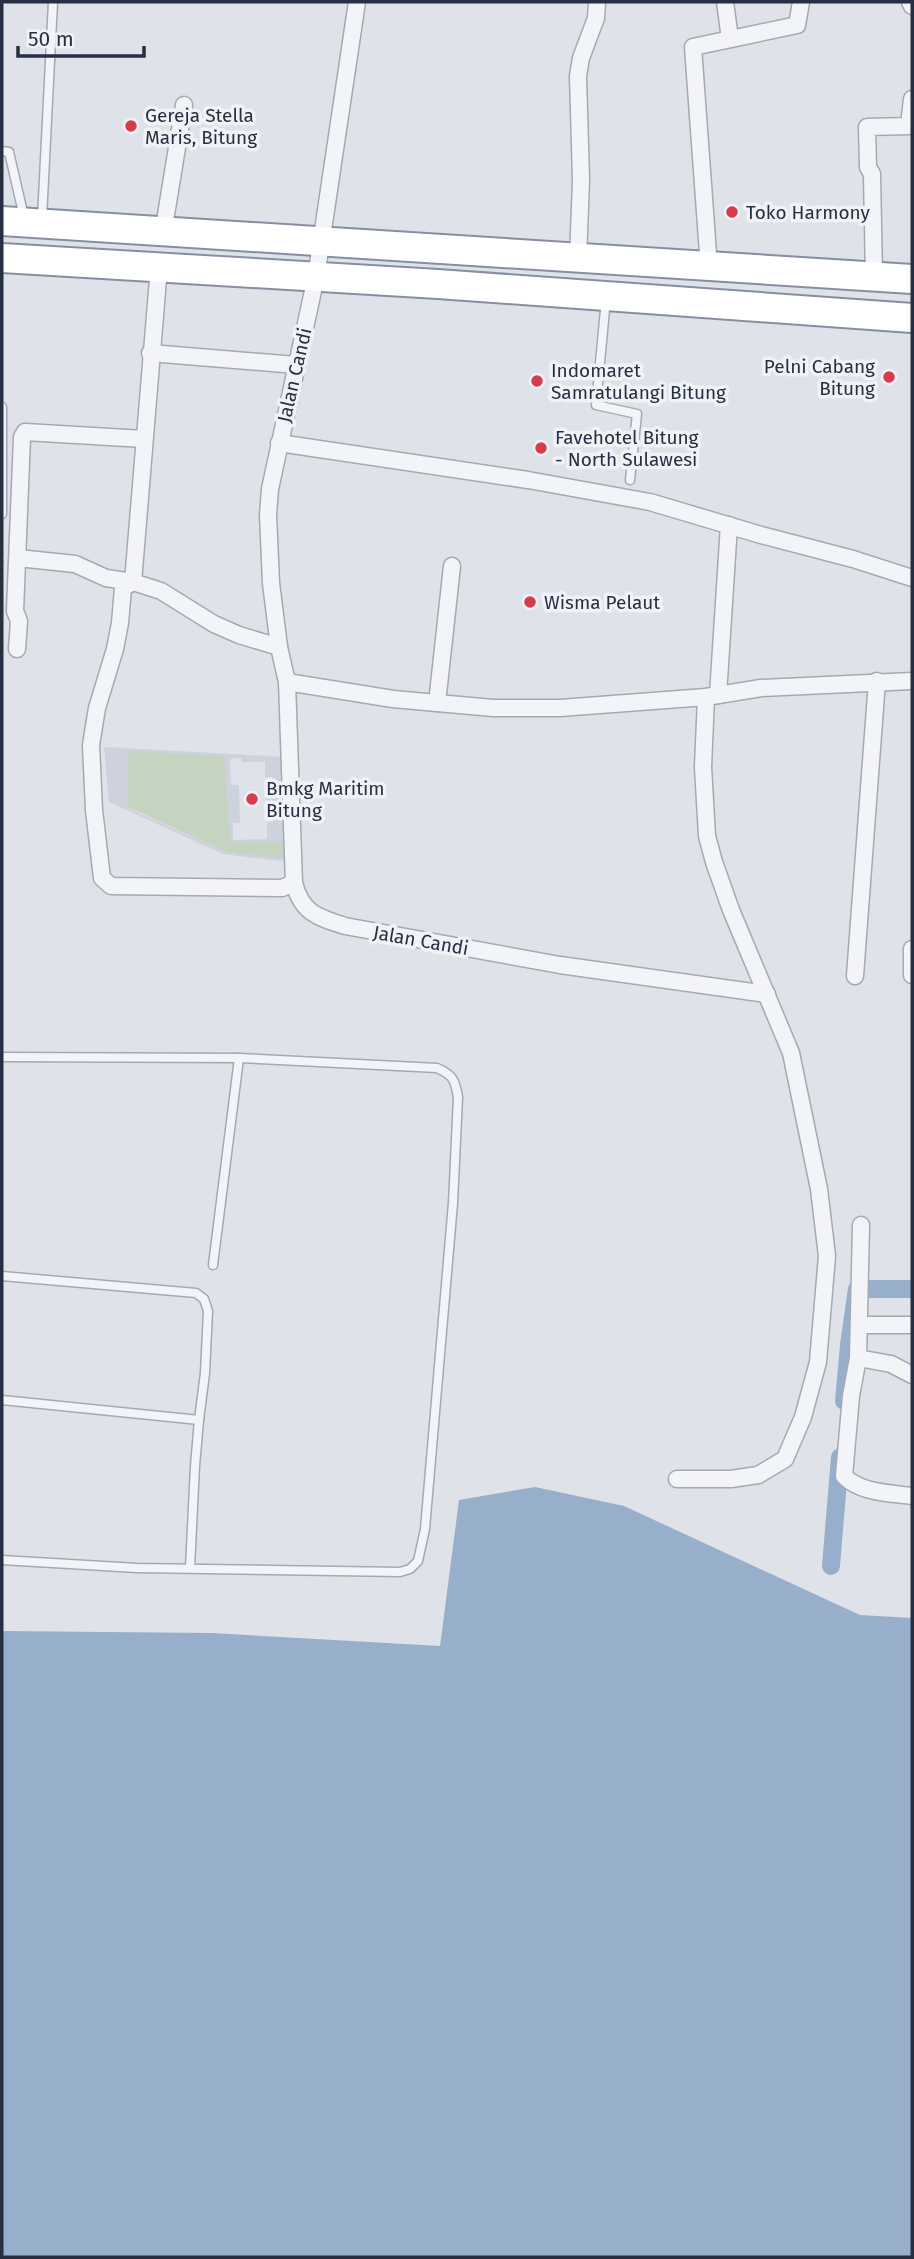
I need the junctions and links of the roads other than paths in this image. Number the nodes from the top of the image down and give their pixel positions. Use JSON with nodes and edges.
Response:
{"nodes":[{"id":1,"x":53,"y":2,"type":"edge"},
{"id":2,"x":357,"y":2,"type":"edge"},
{"id":3,"x":597,"y":2,"type":"edge"},
{"id":4,"x":725,"y":2,"type":"edge"},
{"id":5,"x":801,"y":2,"type":"edge"},
{"id":6,"x":730,"y":39,"type":"junction"},
{"id":7,"x":912,"y":99,"type":"edge"},
{"id":8,"x":184,"y":105,"type":"dead end"},
{"id":9,"x":2,"y":151,"type":"edge"},
{"id":10,"x":23,"y":223,"type":"edge"},
{"id":11,"x":163,"y":233,"type":"junction"},
{"id":12,"x":321,"y":243,"type":"junction"},
{"id":13,"x":2,"y":258,"type":"edge"},
{"id":14,"x":578,"y":259,"type":"junction"},
{"id":15,"x":159,"y":267,"type":"junction"},
{"id":16,"x":709,"y":267,"type":"junction"},
{"id":17,"x":316,"y":277,"type":"junction"},
{"id":18,"x":874,"y":277,"type":"junction"},
{"id":19,"x":912,"y":279,"type":"edge"},
{"id":20,"x":606,"y":296,"type":"junction"},
{"id":21,"x":912,"y":318,"type":"edge"},
{"id":22,"x":150,"y":353,"type":"junction"},
{"id":23,"x":296,"y":365,"type":"junction"},
{"id":24,"x":2,"y":407,"type":"edge"},
{"id":25,"x":144,"y":439,"type":"junction"},
{"id":26,"x":279,"y":443,"type":"junction"},
{"id":27,"x":629,"y":480,"type":"dead end"},
{"id":28,"x":2,"y":514,"type":"edge"},
{"id":29,"x":729,"y":525,"type":"junction"},
{"id":30,"x":18,"y":558,"type":"junction"},
{"id":31,"x":452,"y":566,"type":"dead end"},
{"id":32,"x":912,"y":578,"type":"edge"},
{"id":33,"x":134,"y":582,"type":"junction"},
{"id":34,"x":279,"y":647,"type":"junction"},
{"id":35,"x":17,"y":649,"type":"dead end"},
{"id":36,"x":877,"y":681,"type":"junction"},
{"id":37,"x":912,"y":681,"type":"edge"},
{"id":38,"x":287,"y":682,"type":"junction"},
{"id":39,"x":712,"y":696,"type":"junction"},
{"id":40,"x":437,"y":703,"type":"junction"},
{"id":41,"x":294,"y":883,"type":"junction"},
{"id":42,"x":912,"y":949,"type":"edge"},
{"id":43,"x":912,"y":975,"type":"edge"},
{"id":44,"x":855,"y":976,"type":"dead end"},
{"id":45,"x":767,"y":994,"type":"junction"},
{"id":46,"x":2,"y":1057,"type":"edge"},
{"id":47,"x":239,"y":1058,"type":"junction"},
{"id":48,"x":861,"y":1225,"type":"dead end"},
{"id":49,"x":213,"y":1265,"type":"dead end"},
{"id":50,"x":2,"y":1276,"type":"edge"},
{"id":51,"x":859,"y":1325,"type":"junction"},
{"id":52,"x":912,"y":1325,"type":"edge"},
{"id":53,"x":858,"y":1358,"type":"junction"},
{"id":54,"x":912,"y":1375,"type":"edge"},
{"id":55,"x":2,"y":1400,"type":"edge"},
{"id":56,"x":199,"y":1420,"type":"junction"},
{"id":57,"x":677,"y":1479,"type":"dead end"},
{"id":58,"x":912,"y":1496,"type":"edge"},
{"id":59,"x":2,"y":1560,"type":"edge"},
{"id":60,"x":190,"y":1568,"type":"junction"}],
"edges":[{"from":1,"to":10,"type":"lane"},
{"from":2,"to":12,"type":"street","name":"Jalan Candi"},
{"from":3,"to":14,"type":"street"},
{"from":4,"to":6,"type":"street"},
{"from":5,"to":6,"type":"street"},
{"from":6,"to":16,"type":"street"},
{"from":7,"to":18,"type":"street"},
{"from":8,"to":11,"type":"street"},
{"from":9,"to":10,"type":"lane"},
{"from":10,"to":11,"type":"highway"},
{"from":11,"to":12,"type":"highway"},
{"from":12,"to":14,"type":"highway"},
{"from":12,"to":17,"type":"street","name":"Jalan Candi"},
{"from":13,"to":15,"type":"highway"},
{"from":14,"to":16,"type":"highway"},
{"from":15,"to":17,"type":"highway"},
{"from":15,"to":22,"type":"street"},
{"from":16,"to":18,"type":"highway"},
{"from":17,"to":20,"type":"highway"},
{"from":17,"to":23,"type":"street","name":"Jalan Candi"},
{"from":18,"to":19,"type":"highway"},
{"from":20,"to":21,"type":"highway"},
{"from":20,"to":27,"type":"lane"},
{"from":22,"to":23,"type":"street"},
{"from":22,"to":25,"type":"street"},
{"from":23,"to":26,"type":"street","name":"Jalan Candi"},
{"from":24,"to":28,"type":"lane"},
{"from":25,"to":30,"type":"street"},
{"from":25,"to":33,"type":"street"},
{"from":26,"to":29,"type":"street"},
{"from":26,"to":34,"type":"street","name":"Jalan Candi"},
{"from":29,"to":32,"type":"street"},
{"from":29,"to":39,"type":"street"},
{"from":30,"to":33,"type":"street"},
{"from":30,"to":35,"type":"street"},
{"from":31,"to":40,"type":"street"},
{"from":33,"to":34,"type":"street"},
{"from":33,"to":41,"type":"street"},
{"from":34,"to":38,"type":"street","name":"Jalan Candi"},
{"from":36,"to":37,"type":"street"},
{"from":36,"to":39,"type":"street"},
{"from":36,"to":44,"type":"street"},
{"from":38,"to":40,"type":"street"},
{"from":38,"to":41,"type":"street","name":"Jalan Candi"},
{"from":39,"to":40,"type":"street"},
{"from":39,"to":45,"type":"street"},
{"from":41,"to":45,"type":"street","name":"Jalan Candi"},
{"from":42,"to":43,"type":"street"},
{"from":45,"to":57,"type":"street"},
{"from":46,"to":47,"type":"lane"},
{"from":47,"to":49,"type":"lane"},
{"from":47,"to":60,"type":"lane"},
{"from":48,"to":51,"type":"street"},
{"from":50,"to":56,"type":"lane"},
{"from":51,"to":52,"type":"street"},
{"from":51,"to":53,"type":"street"},
{"from":53,"to":54,"type":"street"},
{"from":53,"to":58,"type":"street"},
{"from":55,"to":56,"type":"lane"},
{"from":56,"to":60,"type":"lane"},
{"from":59,"to":60,"type":"lane"}]}
